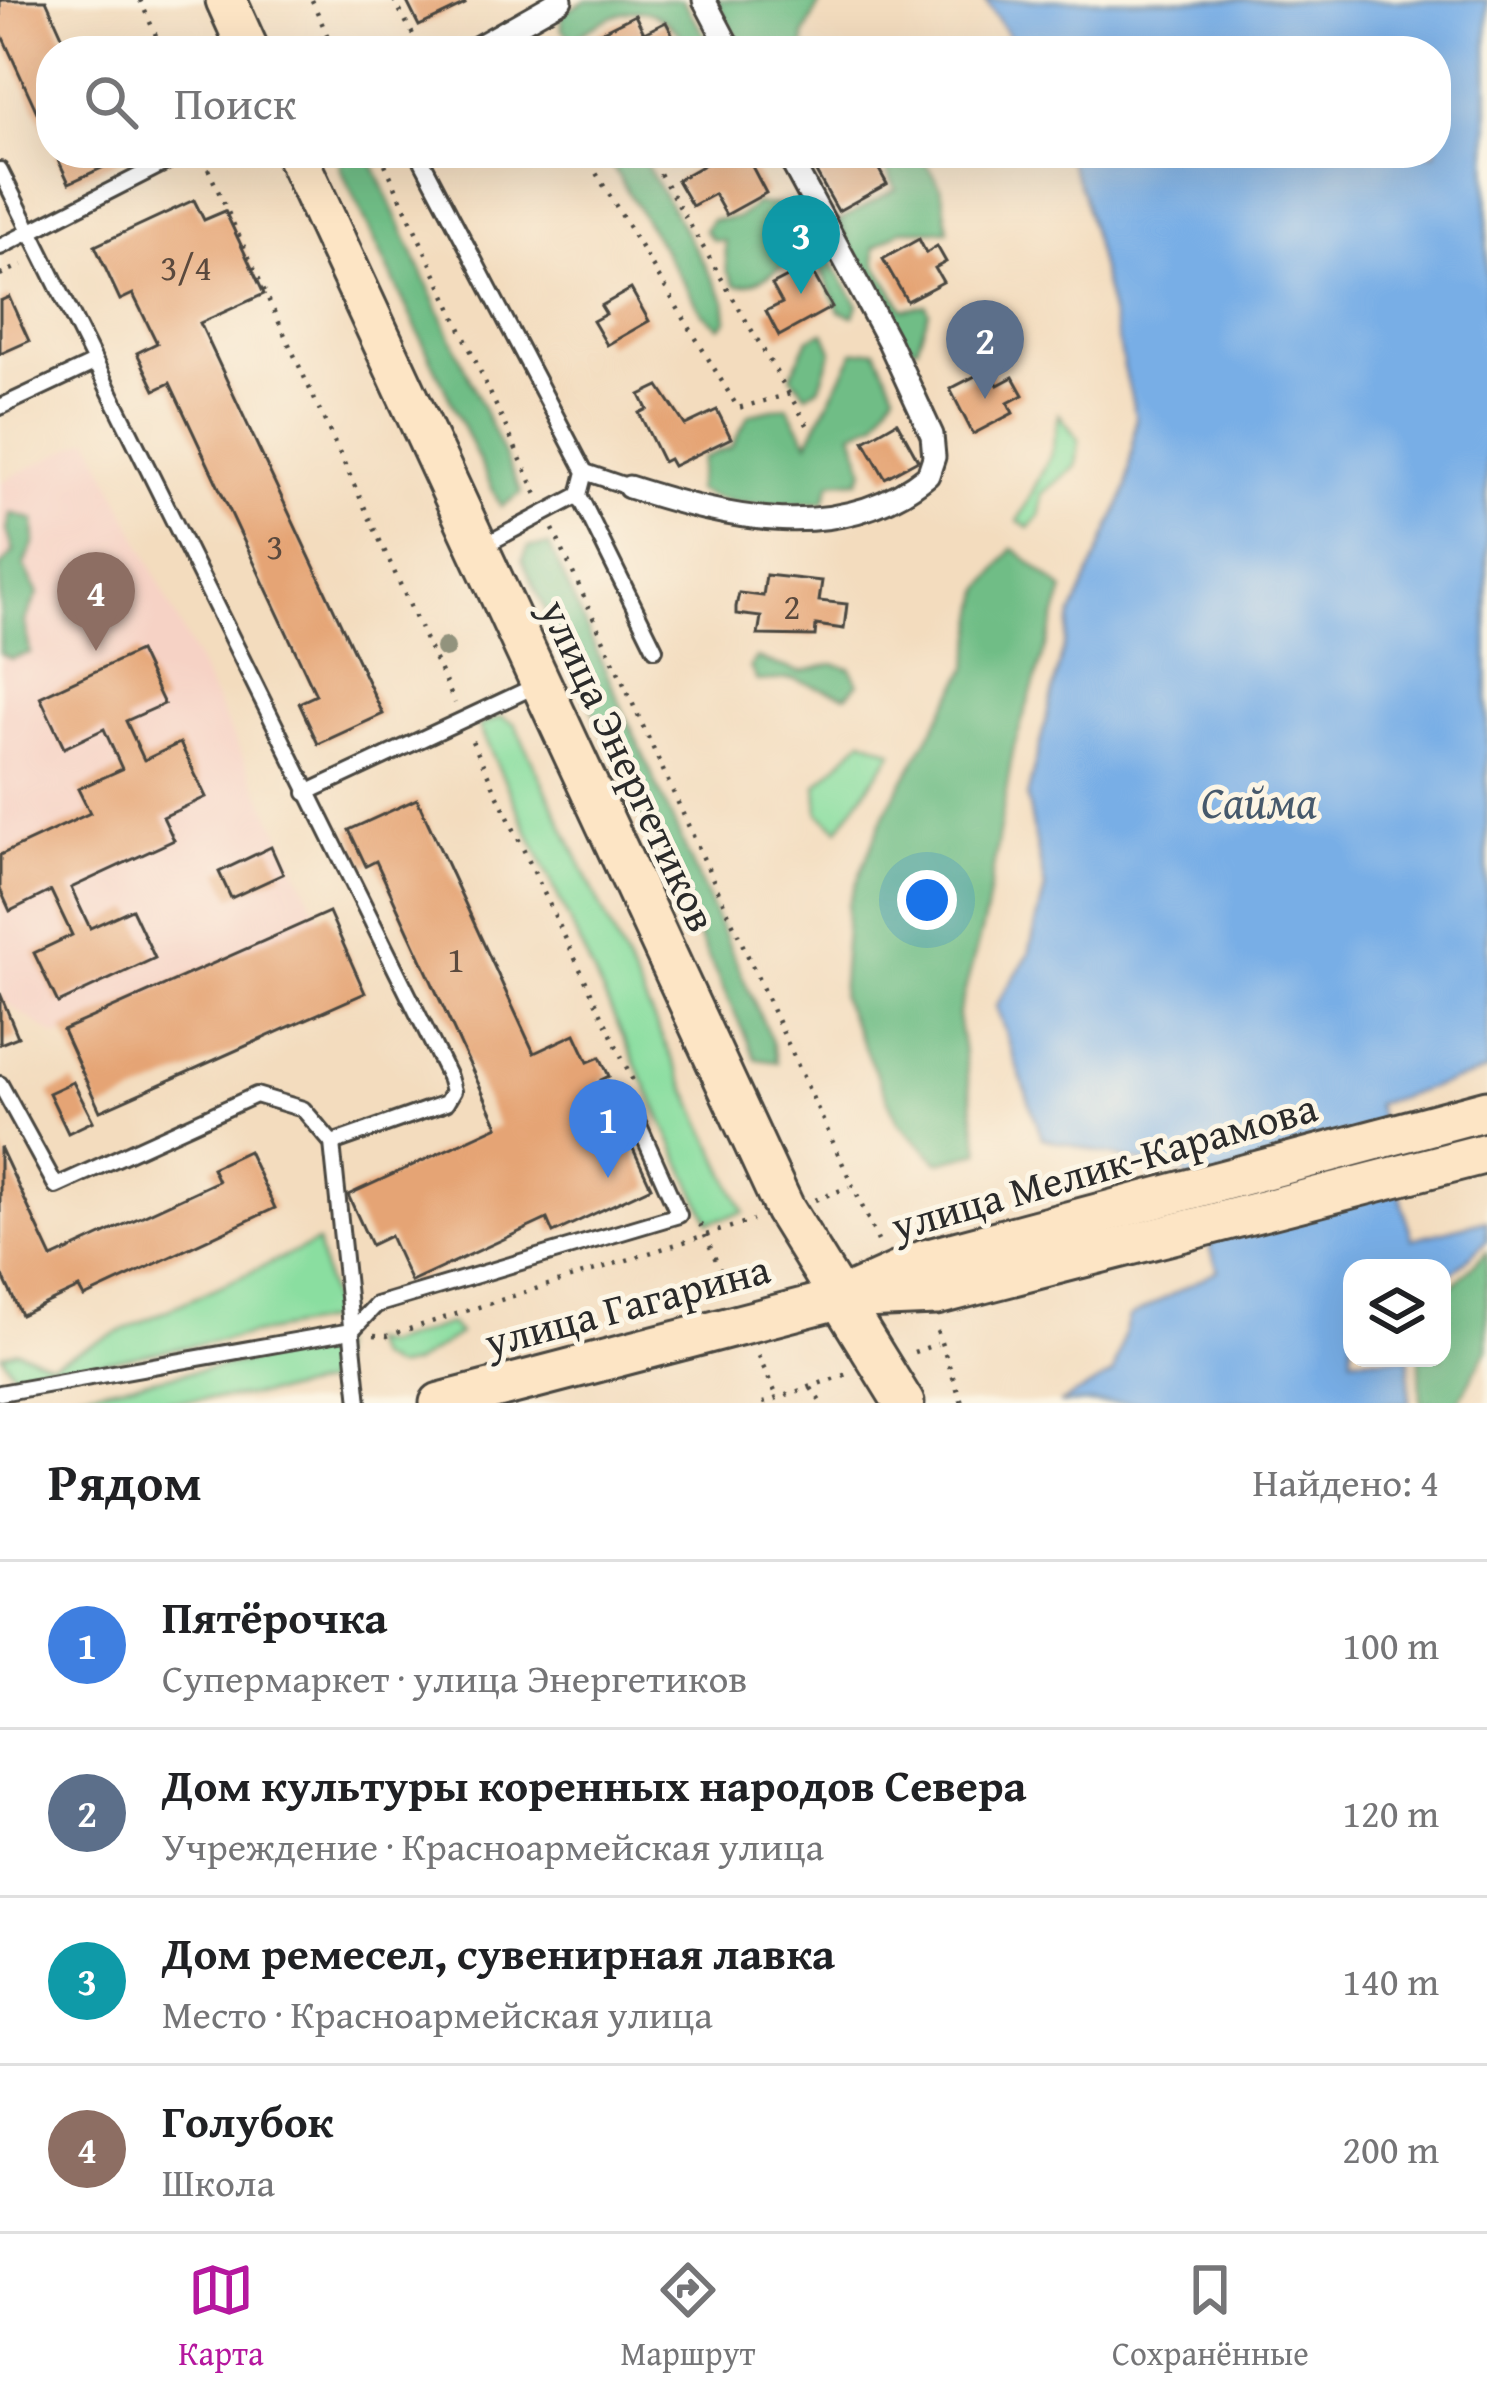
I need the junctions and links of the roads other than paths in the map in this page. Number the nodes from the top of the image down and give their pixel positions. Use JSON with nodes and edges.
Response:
{"nodes":[{"id":1,"x":226,"y":0,"type":"edge"},
{"id":2,"x":561,"y":0,"type":"edge"},
{"id":3,"x":704,"y":0,"type":"edge"},
{"id":4,"x":242,"y":36,"type":"edge"},
{"id":5,"x":497,"y":36,"type":"edge"},
{"id":6,"x":723,"y":36,"type":"edge"},
{"id":7,"x":155,"y":168,"type":"edge"},
{"id":8,"x":303,"y":168,"type":"edge"},
{"id":9,"x":426,"y":168,"type":"edge"},
{"id":10,"x":795,"y":168,"type":"edge"},
{"id":11,"x":0,"y":170,"type":"edge"},
{"id":12,"x":30,"y":233,"type":"junction"},
{"id":13,"x":0,"y":247,"type":"edge"},
{"id":14,"x":94,"y":363,"type":"junction"},
{"id":15,"x":0,"y":407,"type":"edge"},
{"id":16,"x":585,"y":472,"type":"junction"},
{"id":17,"x":629,"y":487,"type":"joint"},
{"id":18,"x":579,"y":495,"type":"junction"},
{"id":19,"x":476,"y":550,"type":"junction"},
{"id":20,"x":656,"y":649,"type":"dead end"},
{"id":21,"x":537,"y":685,"type":"junction"},
{"id":22,"x":306,"y":794,"type":"junction"},
{"id":23,"x":0,"y":1084,"type":"edge"},
{"id":24,"x":630,"y":1105,"type":"dead end"},
{"id":25,"x":1487,"y":1110,"type":"edge"},
{"id":26,"x":332,"y":1143,"type":"junction"},
{"id":27,"x":1487,"y":1153,"type":"edge"},
{"id":28,"x":931,"y":1277,"type":"junction"},
{"id":29,"x":838,"y":1300,"type":"junction"},
{"id":30,"x":351,"y":1331,"type":"junction"},
{"id":31,"x":0,"y":1393,"type":"edge"},
{"id":32,"x":359,"y":1403,"type":"edge"},
{"id":33,"x":440,"y":1403,"type":"edge"},
{"id":34,"x":904,"y":1403,"type":"edge"}],
"edges":[{"from":1,"to":4,"type":"main road"},
{"from":2,"to":5,"type":"street"},
{"from":3,"to":6,"type":"street"},
{"from":7,"to":12,"type":"lane"},
{"from":8,"to":19,"type":"main road","name":"улица Энергетиков"},
{"from":9,"to":16,"type":"lane"},
{"from":10,"to":17,"type":"street"},
{"from":11,"to":12,"type":"lane"},
{"from":12,"to":13,"type":"lane"},
{"from":12,"to":14,"type":"lane"},
{"from":14,"to":15,"type":"lane"},
{"from":14,"to":22,"type":"lane"},
{"from":16,"to":17,"type":"lane"},
{"from":16,"to":18,"type":"lane"},
{"from":18,"to":19,"type":"lane"},
{"from":18,"to":20,"type":"lane"},
{"from":19,"to":21,"type":"main road","name":"улица Энергетиков"},
{"from":21,"to":22,"type":"lane"},
{"from":21,"to":29,"type":"main road","name":"улица Энергетиков"},
{"from":22,"to":26,"type":"lane"},
{"from":23,"to":26,"type":"lane"},
{"from":24,"to":30,"type":"lane"},
{"from":25,"to":28,"type":"main road","name":"улица Мелик-Карамова"},
{"from":26,"to":30,"type":"lane"},
{"from":27,"to":28,"type":"main road","name":"улица Мелик-Карамова"},
{"from":28,"to":29,"type":"main road","name":"улица Мелик-Карамова"},
{"from":29,"to":33,"type":"main road","name":"улица Гагарина"},
{"from":29,"to":34,"type":"main road","name":"улица Энергетиков"},
{"from":30,"to":31,"type":"lane"},
{"from":30,"to":32,"type":"lane"}]}
